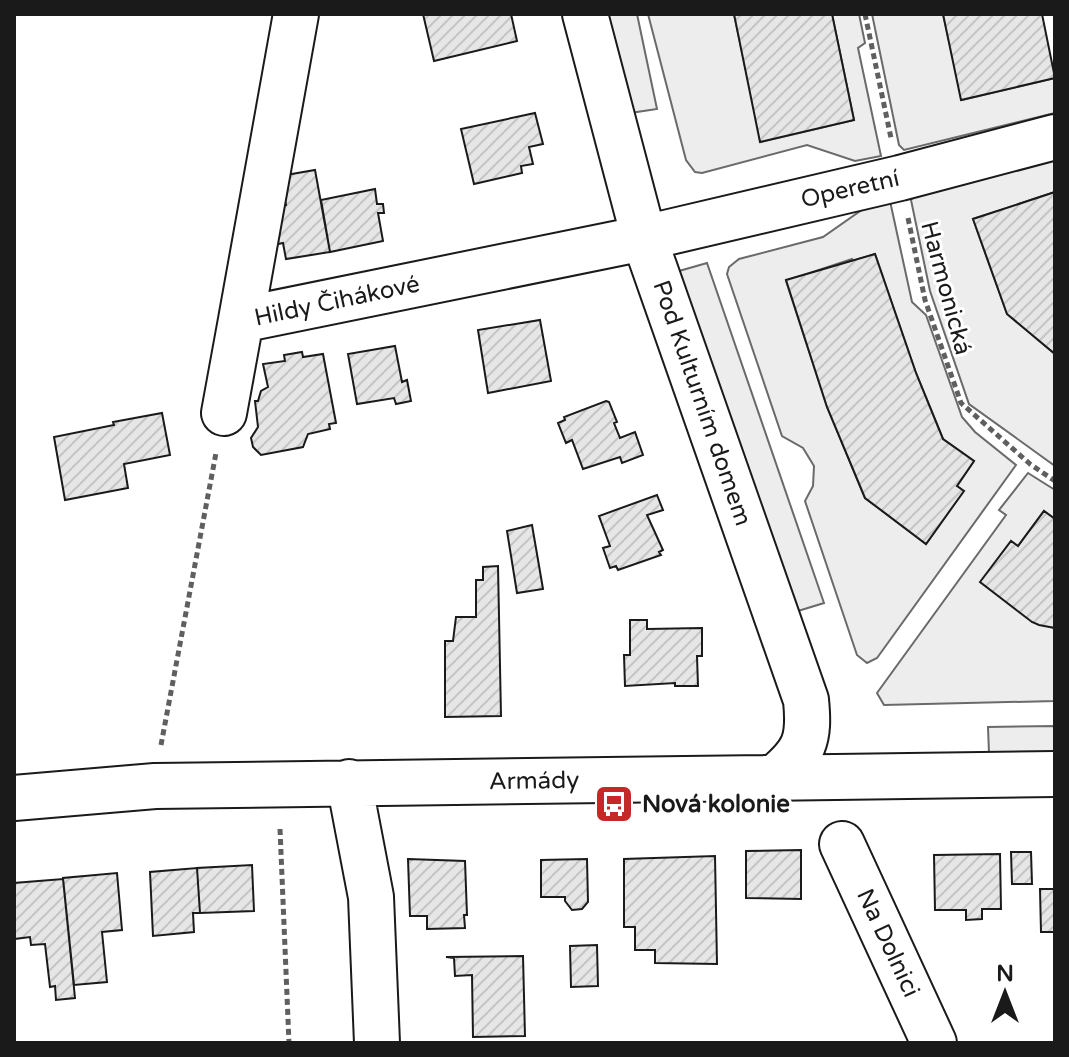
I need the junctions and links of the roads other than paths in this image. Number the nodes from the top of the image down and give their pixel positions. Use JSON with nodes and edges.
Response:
{"nodes":[{"id":1,"x":296,"y":14,"type":"edge"},
{"id":2,"x":585,"y":14,"type":"edge"},
{"id":3,"x":1055,"y":137,"type":"edge"},
{"id":4,"x":644,"y":238,"type":"junction"},
{"id":5,"x":241,"y":320,"type":"junction"},
{"id":6,"x":224,"y":413,"type":"road end"},
{"id":7,"x":1055,"y":774,"type":"edge"},
{"id":8,"x":773,"y":779,"type":"junction"},
{"id":9,"x":349,"y":782,"type":"junction"},
{"id":10,"x":14,"y":798,"type":"edge"},
{"id":11,"x":842,"y":844,"type":"dead end"},
{"id":12,"x":377,"y":1043,"type":"edge"},
{"id":13,"x":934,"y":1043,"type":"edge"}],
"edges":[{"from":1,"to":5,"type":"street","name":"Hildy Čihákové"},
{"from":2,"to":4,"type":"street","name":"Pod Kulturním domem"},
{"from":3,"to":4,"type":"street","name":"Operetní"},
{"from":4,"to":5,"type":"street","name":"Hildy Čihákové"},
{"from":4,"to":8,"type":"street","name":"Pod Kulturním domem"},
{"from":5,"to":6,"type":"street"},
{"from":7,"to":8,"type":"street","name":"Armády"},
{"from":8,"to":9,"type":"street","name":"Armády"},
{"from":9,"to":10,"type":"street","name":"Armády"},
{"from":9,"to":12,"type":"street"},
{"from":11,"to":13,"type":"street","name":"Na Dolnici"}]}
